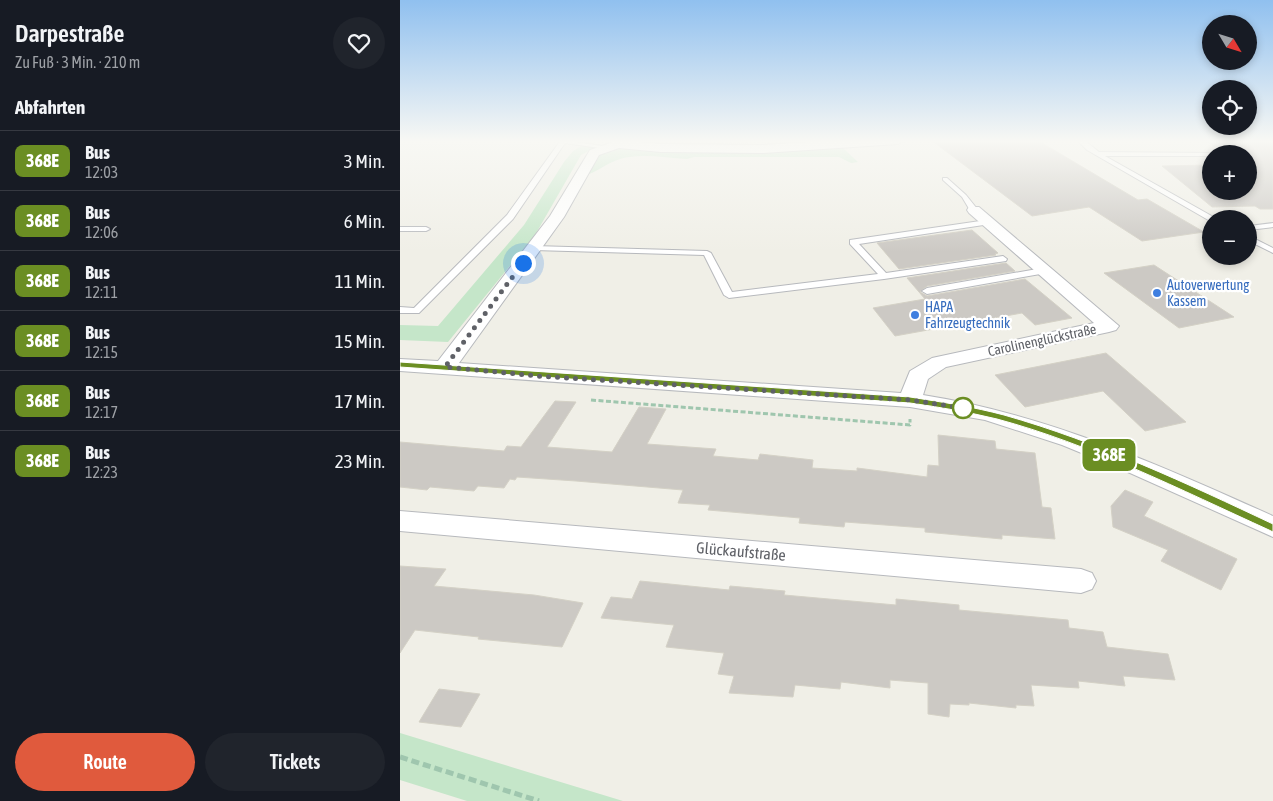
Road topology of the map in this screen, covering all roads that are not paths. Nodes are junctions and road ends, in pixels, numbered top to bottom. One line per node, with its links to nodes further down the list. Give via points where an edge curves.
1 (538, 177): 18 (lane, via 510,217 416,311)
2 (580, 177): 12 (street, via 558,217)
3 (1138, 177): 5 (lane)
4 (944, 179): 6 (lane)
5 (1202, 213)
6 (980, 216): 15 (street, Carolinenglückstraße); 16 (lane, via 853,242)
7 (1273, 225): 8 (lane)
8 (1257, 227)
9 (400, 229): 10 (lane)
10 (426, 229)
11 (1257, 242): 13 (lane)
12 (534, 248): 16 (lane, via 707,253 729,294); 20 (street)
13 (1273, 251)
14 (1003, 259): 16 (lane)
15 (1043, 271): 17 (lane); 21 (street, Carolinenglückstraße, via 1109,326 938,362 918,376)
16 (884, 276)
17 (927, 291)
18 (400, 310)
19 (400, 365): 20 (street)
20 (445, 367): 21 (street)
21 (910, 400): 23 (street, via 978,411 1071,440)
22 (400, 522): 24 (street, Glückaufstraße)
23 (1273, 527)
24 (1081, 581)

